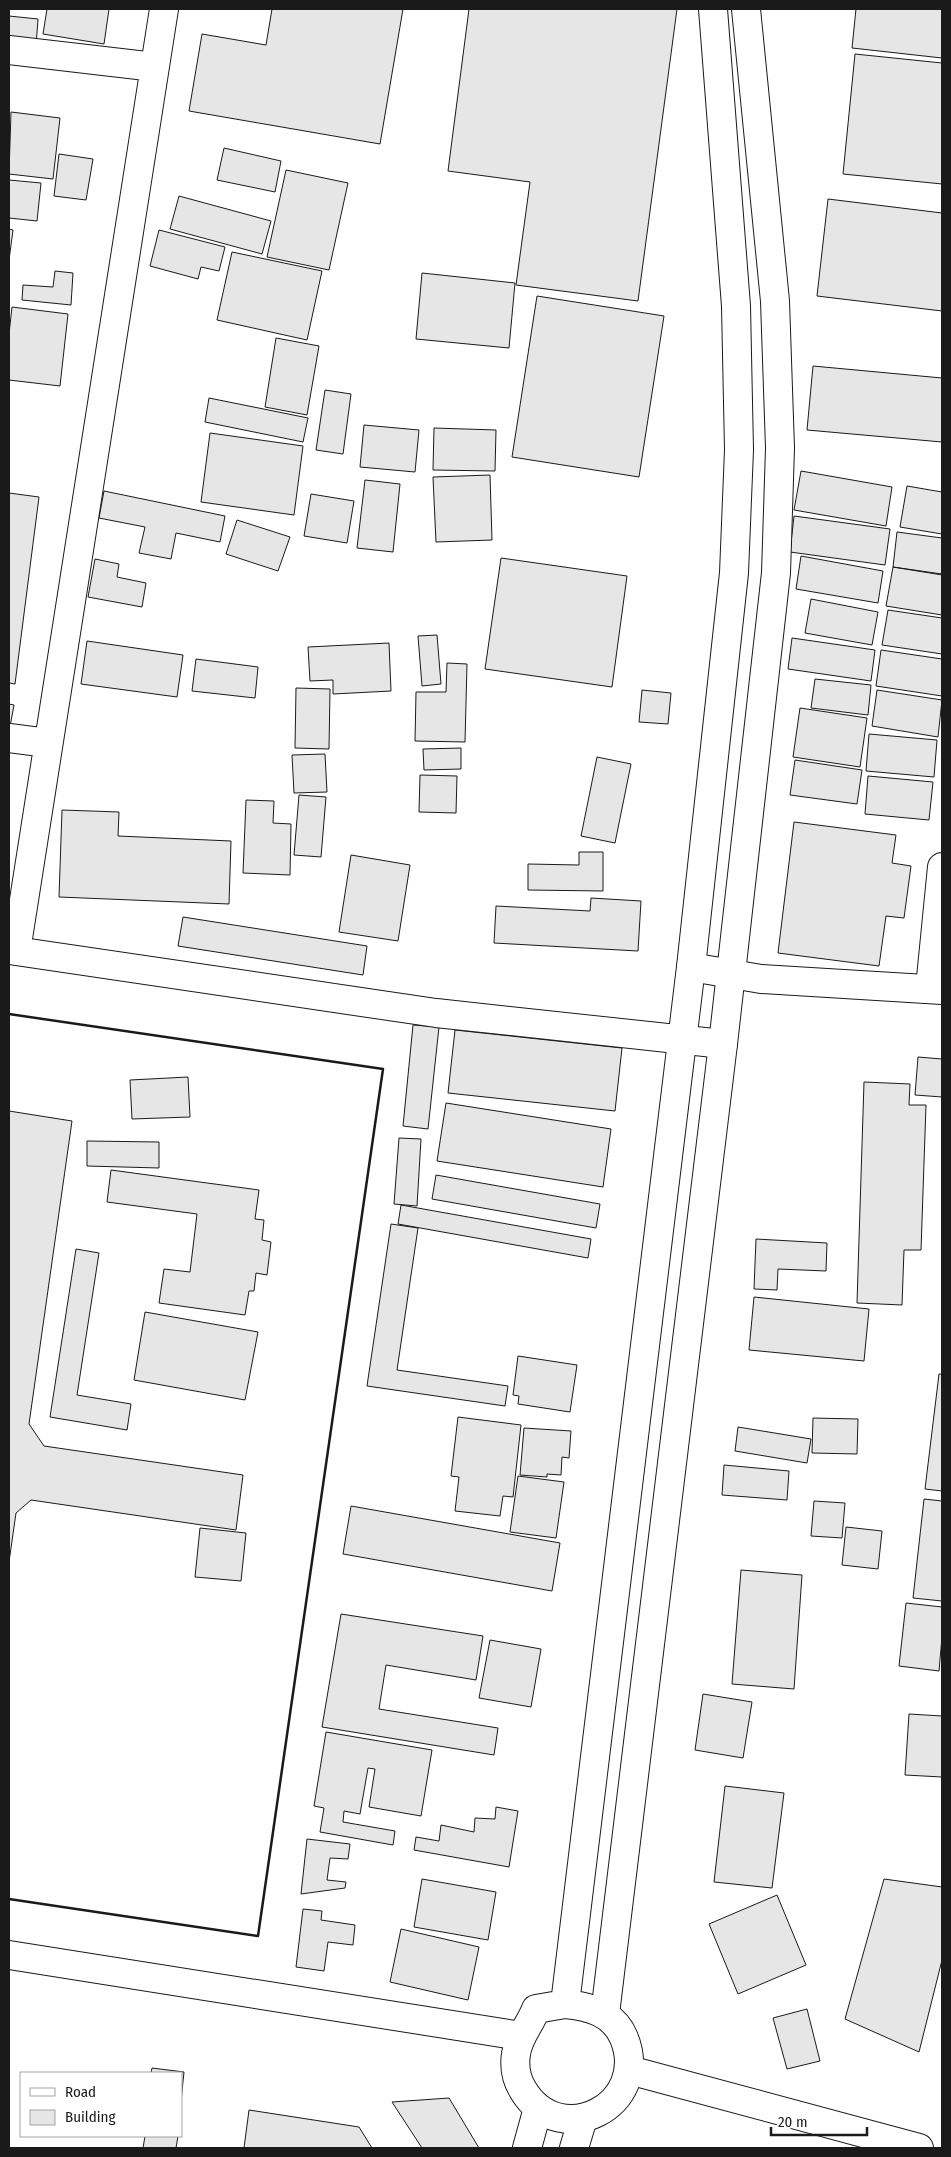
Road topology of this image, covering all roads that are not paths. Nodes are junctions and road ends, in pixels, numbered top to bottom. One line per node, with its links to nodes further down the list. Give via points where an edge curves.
1 (164, 9): 5 (main road)
2 (713, 9): 10 (main road, via 736,306 739,450 734,574)
3 (746, 9): 11 (main road, via 775,302 780,448 776,573)
4 (9, 50): 5 (main road)
5 (155, 67): 7 (main road)
6 (9, 738): 7 (main road)
7 (48, 744): 9 (main road)
8 (942, 867): 12 (main road)
9 (12, 950): 13 (main road, via 427,1012)
10 (690, 967): 11 (main road); 13 (main road)
11 (731, 973): 12 (main road, via 761,979); 14 (main road)
12 (936, 989)
13 (682, 1040): 14 (main road); 16 (main road)
14 (723, 1044): 17 (main road)
15 (9, 1956): 18 (main road)
16 (565, 2004): 17 (main road, via 586,2006); 18 (main road, via 536,2009)
17 (605, 2014): 19 (main road, via 621,2031 628,2050)
18 (521, 2036): 20 (main road, via 515,2068 519,2084)
19 (629, 2070): 21 (main road, via 624,2087 614,2102); 24 (main road)
20 (538, 2108): 21 (main road, via 552,2116); 22 (main road)
21 (583, 2118): 23 (main road)
22 (527, 2148)
23 (574, 2148)
24 (919, 2148)

